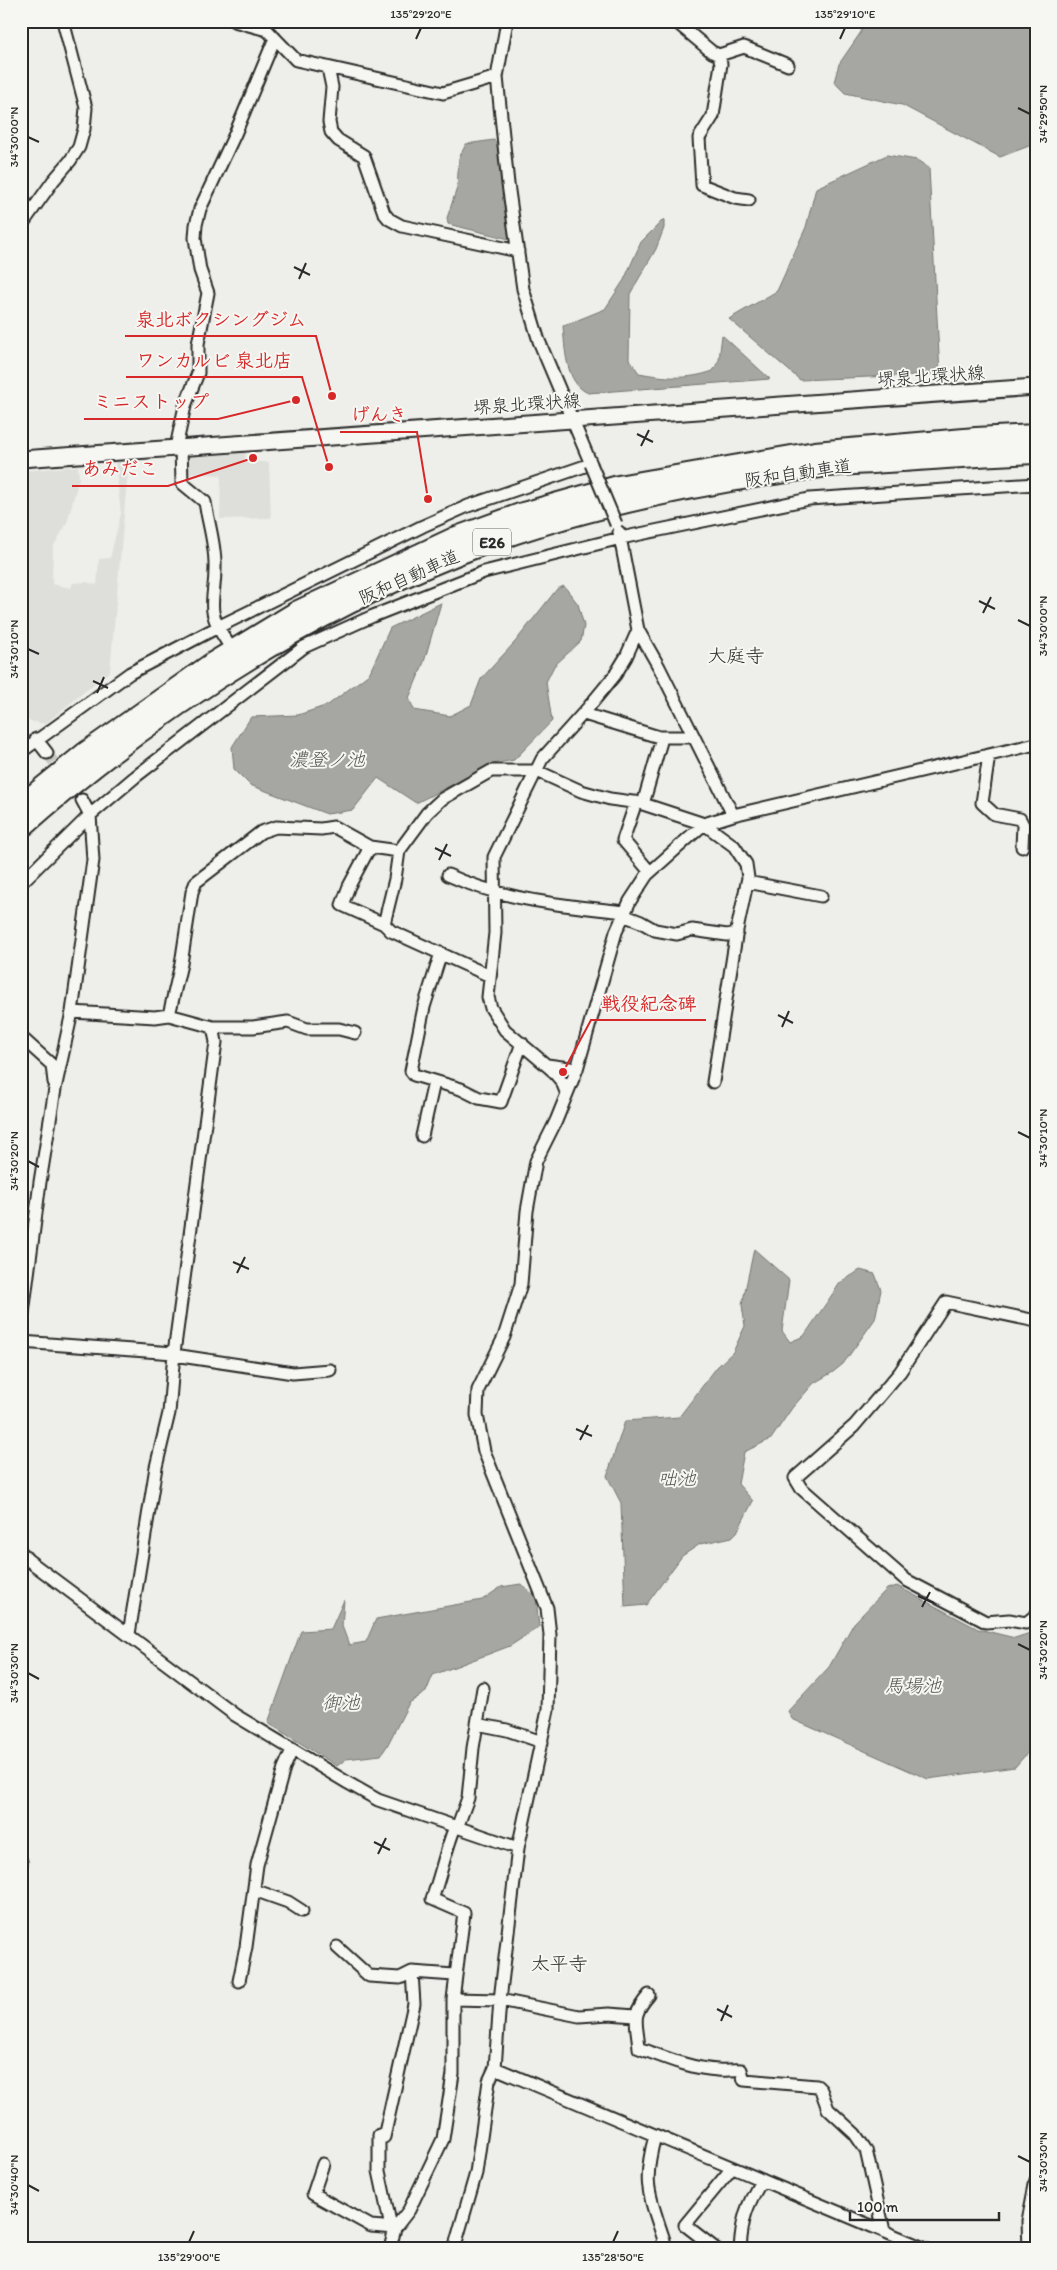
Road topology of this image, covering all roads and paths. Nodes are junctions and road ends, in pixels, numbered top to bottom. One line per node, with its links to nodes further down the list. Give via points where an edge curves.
1 (63, 21): 11 (street, via 86,108 84,129 79,147 70,161)
2 (234, 21): 5 (street)
3 (507, 21): 9 (street)
4 (675, 21): 6 (street)
5 (270, 30): 8 (street, via 296,60); 16 (street, via 235,134 200,209 196,225 200,270 208,293 198,344 198,373 185,406)
6 (719, 55): 7 (street, via 744,47); 10 (street, via 721,64 713,116 699,138 702,185)
7 (788, 65)
8 (328, 68): 9 (street, via 443,93); 12 (street, via 332,88 331,132 364,156 389,219 402,226)
9 (497, 77): 12 (street)
10 (749, 200)
11 (21, 226)
12 (518, 251): 14 (street, via 523,289 539,341)
13 (1036, 387): 14 (main road, 堺泉北環状線)
14 (573, 420): 16 (main road, 堺泉北環状線); 19 (street)
15 (1036, 435): 38 (highway, 阪和自動車道 / E26, via 815,452 618,486 523,512 430,549 298,611 214,662 85,754)
16 (178, 447): 18 (main road, 堺泉北環状線); 22 (street, via 182,483 205,502 215,562 211,609)
17 (1036, 453): 42 (highway, 阪和自動車道 / E26, via 806,469 618,505 529,529 458,554 304,627 222,676 95,766)
18 (21, 459)
19 (590, 464): 21 (street, bridge); 22 (street, via 468,506)
20 (1036, 484): 21 (street, via 809,499)
21 (621, 538): 23 (street); 26 (street, via 484,572 373,616 304,647)
22 (218, 628): 24 (street); 30 (street, via 130,673)
23 (638, 630): 27 (street, via 626,657); 28 (street)
24 (227, 642)
25 (246, 673): 26 (street)
26 (254, 686): 39 (street, via 134,777)
27 (584, 714): 29 (street); 35 (street, via 542,759)
28 (694, 737): 29 (street); 40 (street)
29 (662, 738): 37 (street)
30 (36, 740): 32 (street); 33 (street)
31 (1036, 744): 34 (street)
32 (21, 752)
33 (47, 753)
34 (989, 755): 40 (street); 44 (street, via 982,803 994,814 1020,819 1023,825)
35 (537, 771): 37 (street, via 581,791); 45 (street, via 491,772 442,799); 50 (street, via 494,858)
36 (82, 800): 39 (street)
37 (639, 803): 41 (street); 46 (street, via 623,840)
38 (21, 805)
39 (90, 815): 49 (street); 57 (street, via 93,860)
40 (733, 815): 41 (street)
41 (704, 824): 46 (street); 48 (street, via 734,846 746,864)
42 (21, 828)
43 (370, 847): 45 (street); 53 (street, via 342,905); 58 (street, via 334,827 276,827 261,832 196,882)
44 (1022, 847)
45 (399, 851): 53 (street)
46 (650, 872): 52 (street)
47 (448, 875): 50 (street)
48 (747, 882): 51 (street); 54 (street)
49 (21, 883)
50 (494, 891): 52 (street, via 566,906); 56 (street, via 495,932)
51 (821, 896)
52 (624, 913): 54 (street, via 655,930 676,934 692,930 727,935); 64 (street)
53 (384, 924): 55 (street)
54 (737, 933): 66 (street)
55 (441, 953): 56 (street); 65 (street, via 424,1007 411,1071)
56 (490, 976): 62 (street, via 488,997 491,1008 505,1030)
57 (72, 1012): 58 (street); 67 (street)
58 (169, 1016): 59 (street)
59 (213, 1027): 60 (street, via 288,1022 307,1029 339,1028); 73 (street, via 216,1042)
60 (355, 1033)
61 (21, 1037): 67 (street, via 52,1066)
62 (522, 1043): 63 (street); 65 (street, via 501,1102)
63 (547, 1065): 64 (street); 68 (street)
64 (577, 1069): 68 (street)
65 (434, 1082): 69 (street)
66 (713, 1082)
67 (55, 1090): 71 (street)
68 (566, 1092): 80 (street, via 536,1161 527,1212 521,1284 504,1337 478,1390 477,1416 484,1451 547,1608 550,1635 548,1710)
69 (422, 1136)
70 (1036, 1321): 76 (street, via 946,1302 900,1372 854,1426 795,1478 800,1488 906,1580 986,1622 1008,1620 1026,1623)
71 (21, 1328)
72 (21, 1342): 73 (street)
73 (174, 1354): 74 (street, via 292,1373); 77 (street, via 169,1413 156,1467)
74 (330, 1370)
75 (21, 1552): 77 (street)
76 (1036, 1615)
77 (129, 1634): 81 (street, via 235,1715)
78 (484, 1688): 79 (street)
79 (477, 1724): 80 (street); 82 (street, via 468,1798)
80 (542, 1742): 83 (street)
81 (292, 1750): 82 (street, via 378,1800); 84 (street, via 259,1856)
82 (456, 1828): 83 (street); 88 (street, via 432,1899 464,1914)
83 (518, 1848): 92 (street)
84 (254, 1890): 85 (street, via 288,1902); 89 (street)
85 (302, 1911)
86 (337, 1947): 87 (street, via 368,1976 400,1978)
87 (412, 1972): 88 (street); 100 (street, via 414,2004 382,2136 379,2171)
88 (454, 1975): 91 (street)
89 (239, 1981)
90 (649, 1995): 93 (street)
91 (453, 1999): 92 (street); 100 (street, via 454,2074 443,2139 408,2210)
92 (500, 2000): 93 (street, via 579,2016); 94 (street)
93 (635, 2016): 101 (street, via 639,2048 696,2066 741,2070 744,2080 817,2086 828,2110 855,2134 866,2150)
94 (495, 2068): 95 (street); 103 (street, via 490,2081 476,2173)
95 (655, 2136): 97 (street); 104 (street, via 647,2181 664,2240)
96 (323, 2164): 100 (street, via 313,2194 371,2226)
97 (732, 2168): 98 (street); 105 (street, via 685,2225)
98 (762, 2180): 101 (street); 106 (street, via 748,2204)
99 (1036, 2180): 108 (street, via 1028,2221)
100 (393, 2228): 102 (street)
101 (884, 2231): 107 (street)
102 (390, 2249)
103 (454, 2249)
104 (660, 2249)
105 (716, 2249)
106 (740, 2249)
107 (926, 2249)
108 (1030, 2249)

